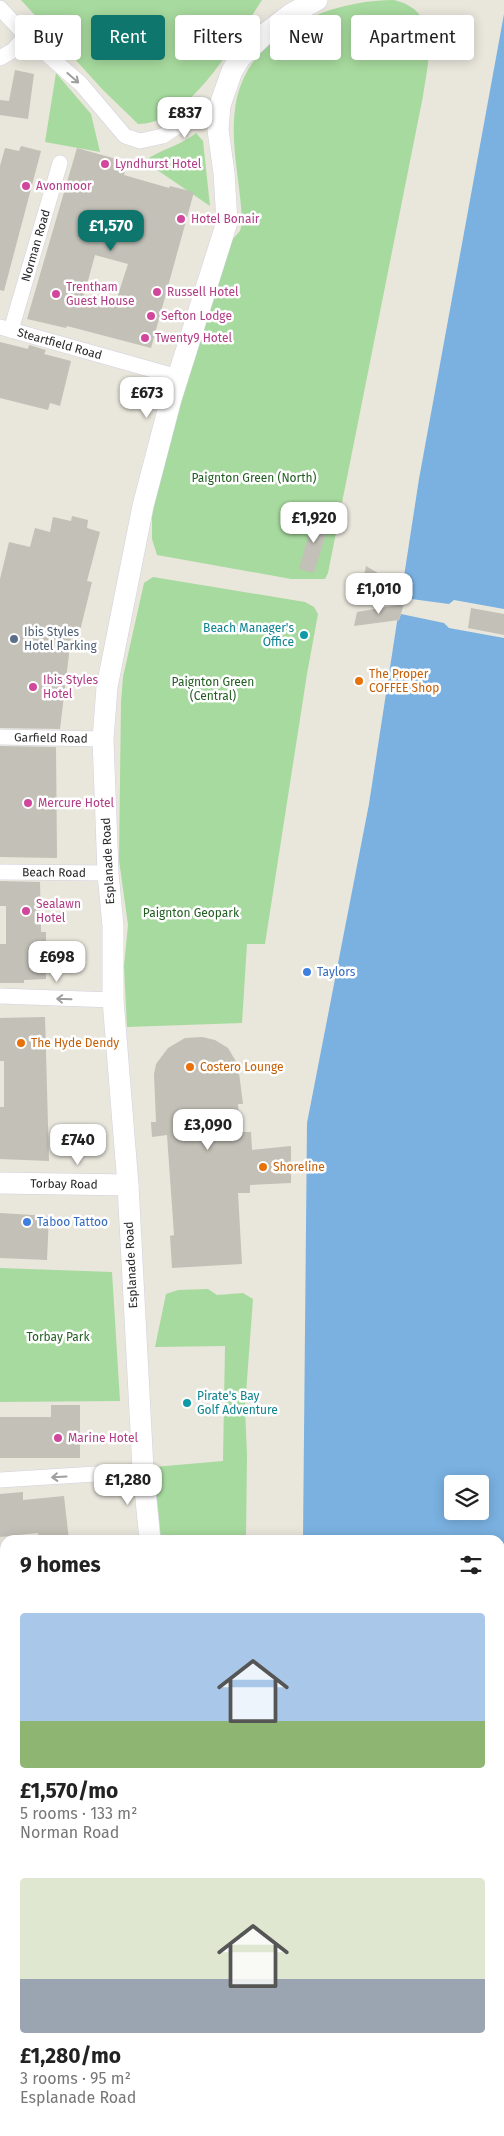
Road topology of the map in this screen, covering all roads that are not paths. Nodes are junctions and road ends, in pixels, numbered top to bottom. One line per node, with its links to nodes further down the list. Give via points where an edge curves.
1 (317, 0): 7 (main road, Esplanade Road, via 291,14 240,58 232,70)
2 (0, 8): 3 (street)
3 (15, 24)
4 (15, 48): 5 (street)
5 (0, 58)
6 (54, 60): 7 (street, one-way to 7, via 81,84 125,136 140,141 163,136 188,119)
7 (220, 105): 10 (main road, Esplanade Road, via 218,130 227,222)
8 (60, 162): 9 (street, Norman Road)
9 (6, 328): 10 (street, Steartfield Road)
10 (178, 377): 12 (main road, Esplanade Road, via 130,562 106,687)
11 (0, 737): 12 (street, Garfield Road)
12 (103, 739): 14 (main road, Esplanade Road)
13 (0, 872): 14 (street, Beach Road)
14 (108, 873): 16 (main road, Esplanade Road, via 113,926)
15 (0, 996): 16 (street, one-way to 15)
16 (113, 1000): 18 (main road, Esplanade Road)
17 (0, 1183): 18 (main road, Torbay Road)
18 (128, 1185): 19 (main road, Esplanade Road)
19 (143, 1471): 20 (street, one-way to 20); 21 (main road, Esplanade Road)
20 (0, 1480)
21 (149, 1535)

